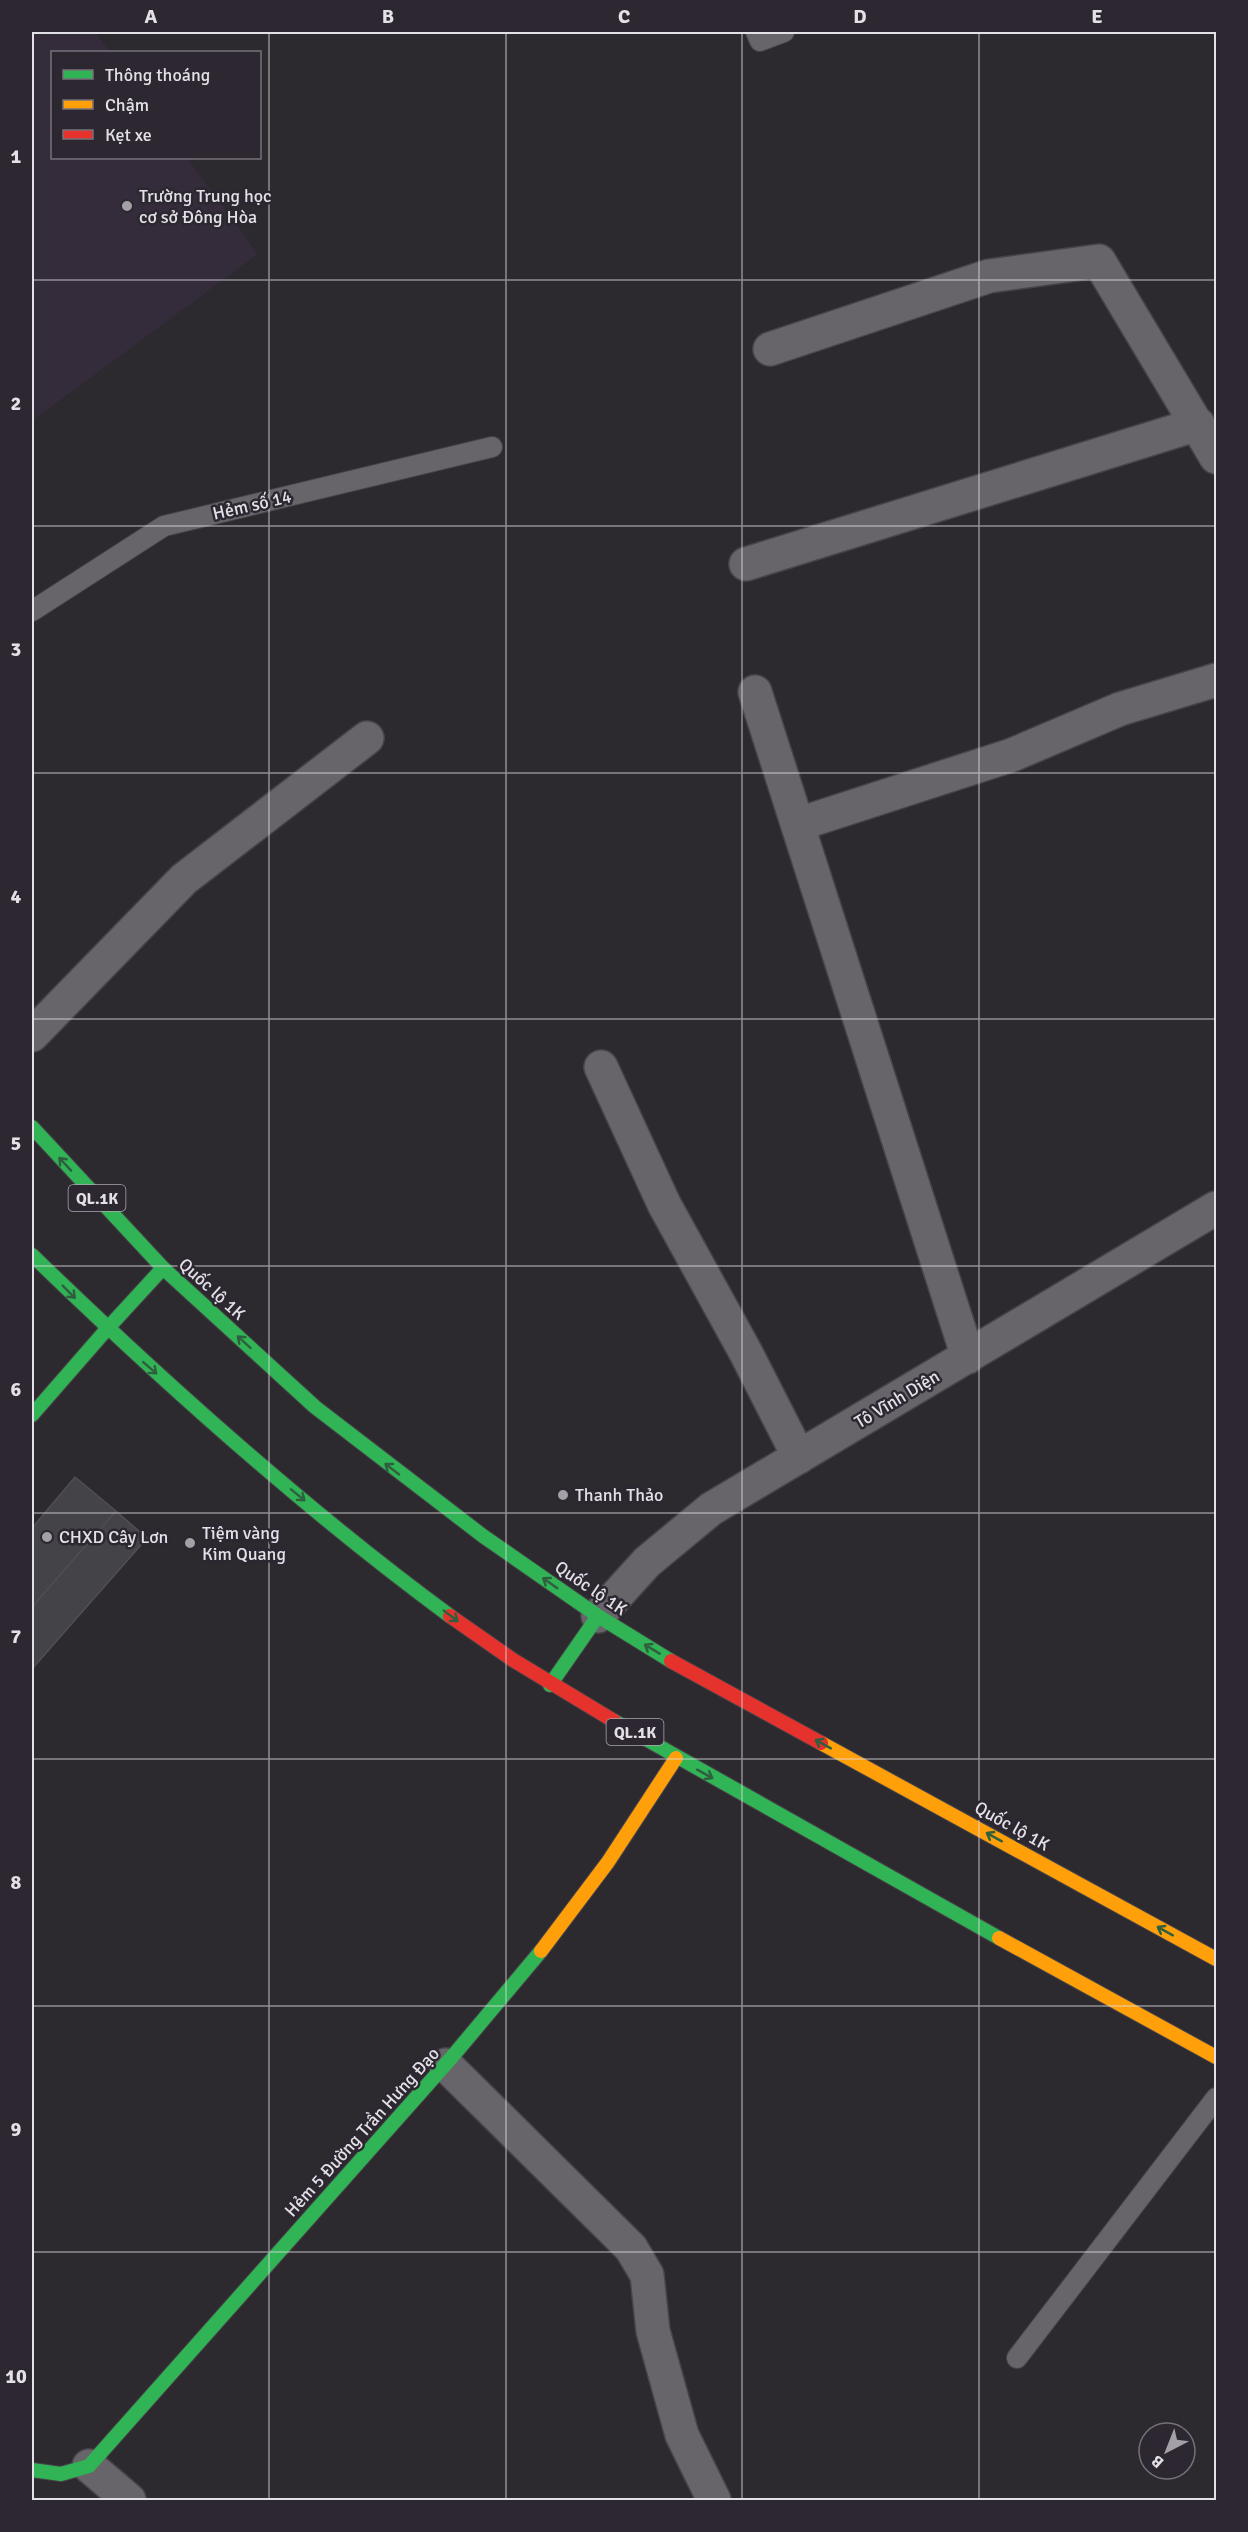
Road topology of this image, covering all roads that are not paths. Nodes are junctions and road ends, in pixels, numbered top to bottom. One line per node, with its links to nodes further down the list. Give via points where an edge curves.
1 (756, 32): 2 (lane, via 760,41)
2 (784, 32)
3 (770, 349): 4 (street, via 989,276 1099,261)
4 (1198, 424): 6 (street); 7 (street)
5 (492, 447): 8 (lane, Hẻm số 14, via 164,526)
6 (1216, 457)
7 (746, 564)
8 (32, 611)
9 (1216, 680): 12 (street, via 1120,709 1012,755)
10 (755, 692): 12 (street)
11 (368, 738): 13 (street, via 184,879)
12 (799, 824): 20 (street)
13 (32, 1035)
14 (601, 1067): 22 (street, via 664,1204)
15 (32, 1127): 18 (main road, Quốc lộ 1K / QL.1K, one-way to 15)
16 (1216, 1208): 20 (street, Tô Vĩnh Diện)
17 (32, 1255): 19 (main road, QL.1K, one-way to 19)
18 (163, 1268): 19 (main road); 23 (main road, Quốc lộ 1K / QL.1K, one-way to 18, via 427,1495 315,1407)
19 (106, 1329): 21 (main road); 24 (main road, QL.1K, one-way to 24, via 361,1547)
20 (968, 1357): 22 (street, Tô Vĩnh Diện)
21 (32, 1415)
22 (799, 1457): 23 (street, Tô Vĩnh Diện, via 711,1509 648,1562)
23 (598, 1616): 24 (main road); 26 (main road, Quốc lộ 1K / QL.1K, one-way to 23, via 671,1661)
24 (550, 1685): 25 (main road, QL.1K)
25 (676, 1758): 27 (main road, QL.1K, one-way to 27); 28 (main road, Hẻm 5 Đường Trần Hưng Đạo, via 594,1885)
26 (1216, 1959)
27 (1216, 2057)
28 (446, 2065): 31 (main road, Hẻm 5 Đường Trần Hưng Đạo); 34 (street, via 631,2248 647,2276 653,2331 682,2435)
29 (1216, 2098): 30 (lane)
30 (1017, 2358)
31 (89, 2466): 32 (main road, via 61,2474); 33 (street)
32 (32, 2470)
33 (129, 2500)
34 (714, 2500)

